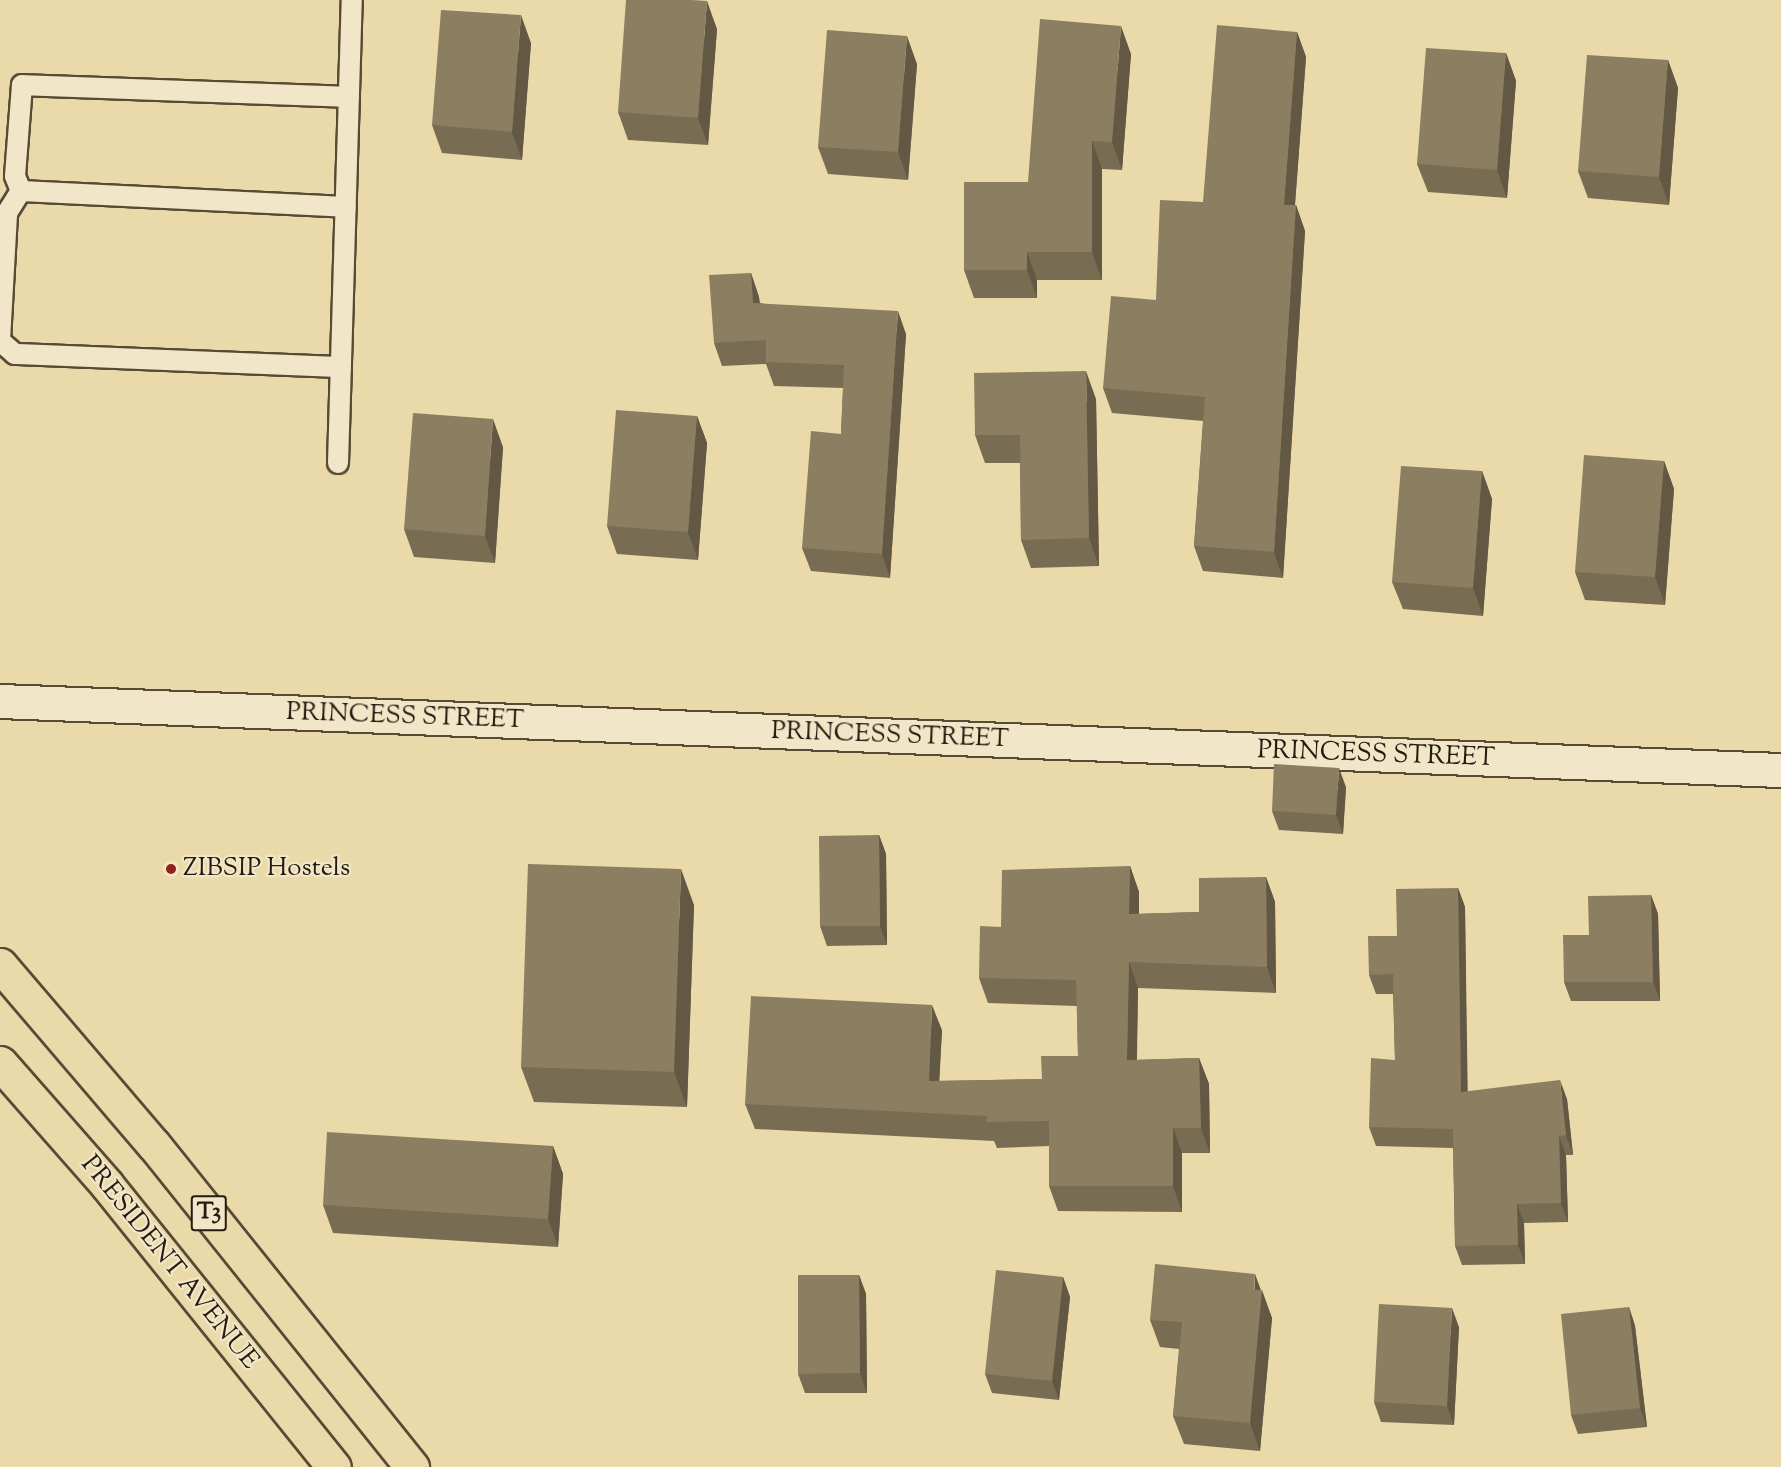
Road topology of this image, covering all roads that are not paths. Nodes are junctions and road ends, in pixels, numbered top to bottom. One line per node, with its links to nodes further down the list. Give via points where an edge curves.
1 (352, 0): 2 (lane)
2 (349, 97): 3 (lane, via 28,83 19,92 15,176); 4 (lane)
3 (21, 191): 4 (lane); 5 (lane, via 7,213)
4 (346, 207): 6 (lane)
5 (0, 341): 6 (lane, via 15,354)
6 (341, 367): 7 (lane)
7 (338, 463)
8 (0, 701): 9 (street, PRINCESS STREET)
9 (1781, 770)
10 (0, 965): 13 (highway, T3, via 154,1145)
11 (5, 1077): 12 (highway, PRESIDENT AVENUE / T3, via 107,1185)
12 (334, 1467)
13 (412, 1467)

